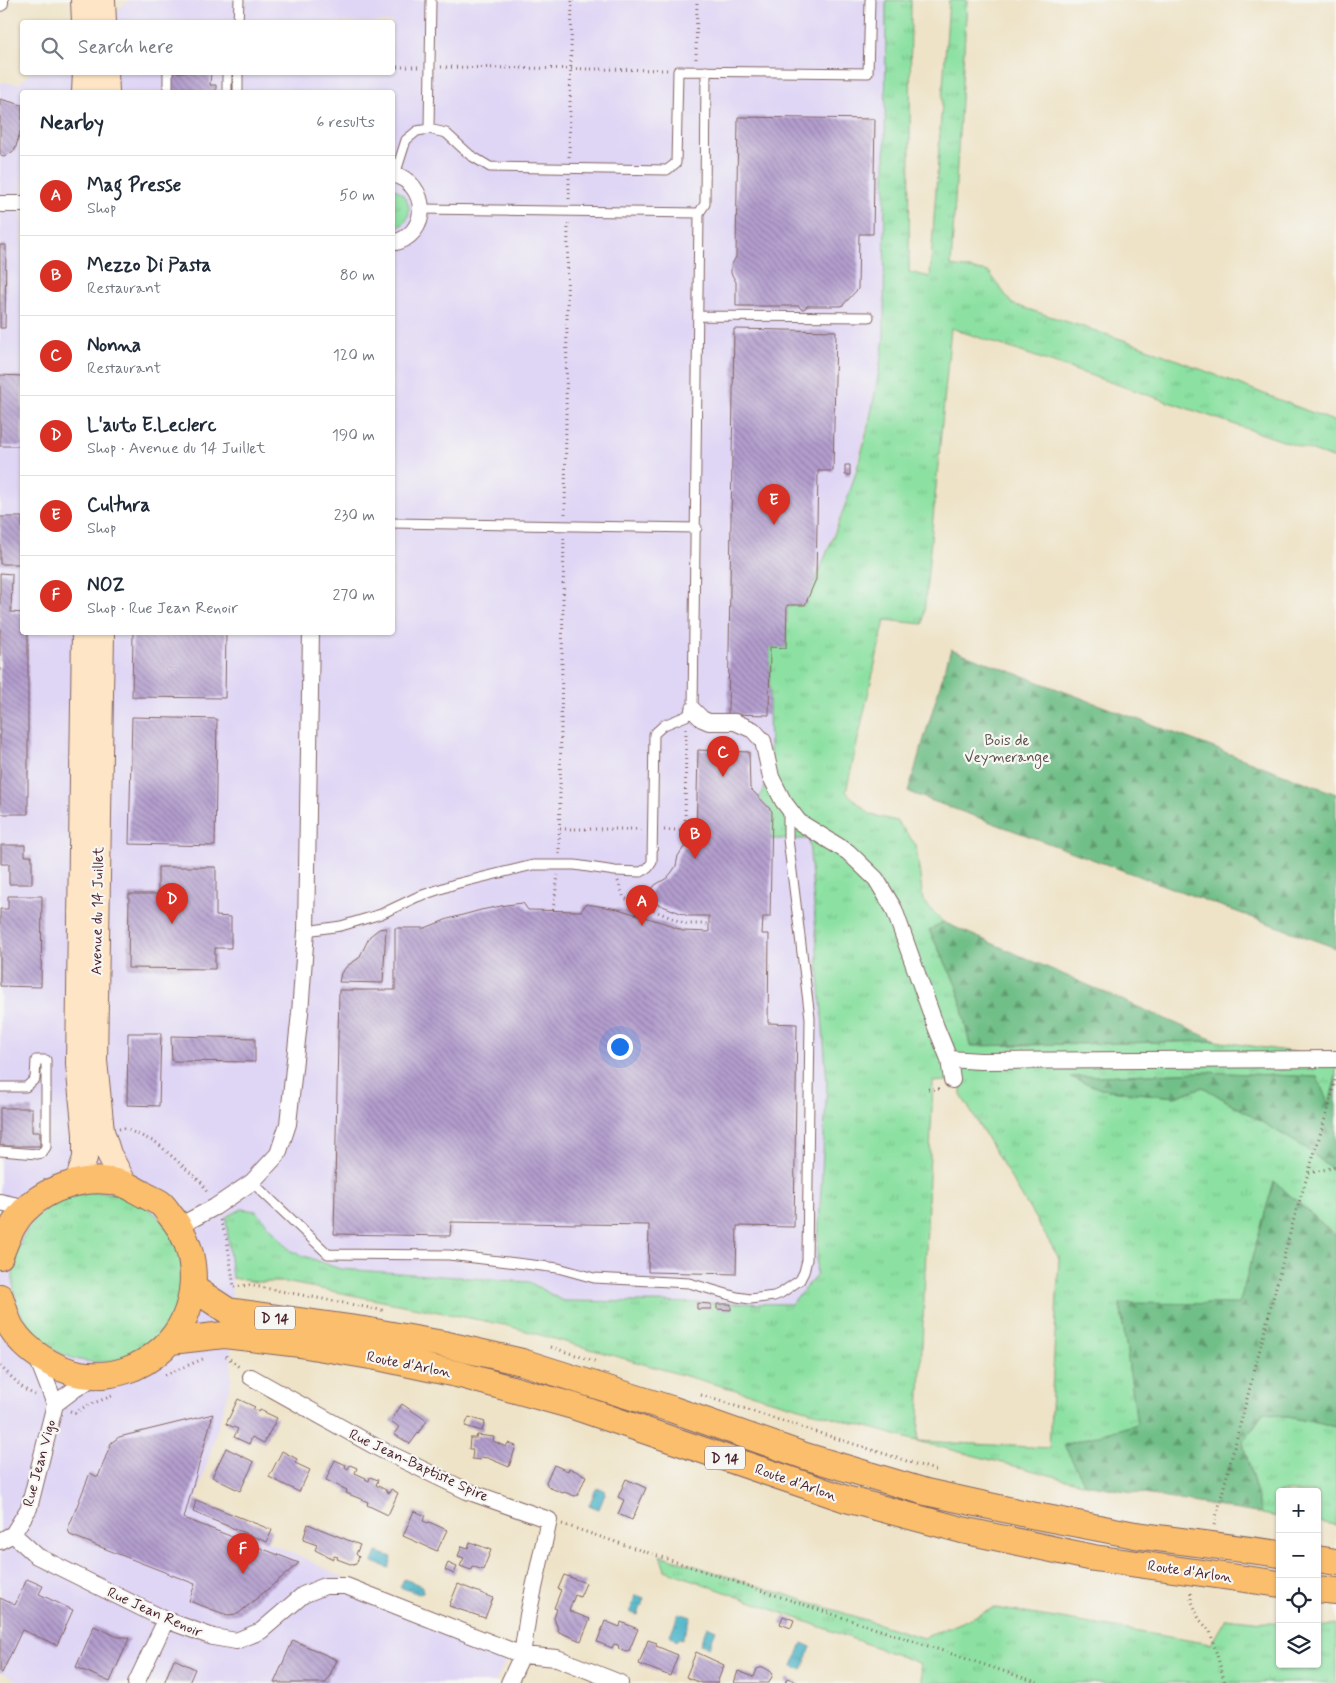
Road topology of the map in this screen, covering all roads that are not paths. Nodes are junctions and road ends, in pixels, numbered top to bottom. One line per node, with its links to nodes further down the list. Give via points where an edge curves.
1 (83, 0): 6 (main road)
2 (103, 0): 7 (main road)
3 (239, 0): 8 (lane)
4 (431, 0): 20 (lane)
5 (870, 0): 9 (lane, via 868,73)
6 (84, 20)
7 (104, 20)
8 (238, 20)
9 (706, 71): 20 (lane, via 678,70 676,163 667,170 490,167 470,155 446,133); 26 (lane, via 705,204)
10 (84, 75): 15 (main road)
11 (106, 75): 16 (main road)
12 (168, 75): 17 (lane)
13 (227, 75): 18 (lane)
14 (238, 75): 19 (lane)
15 (84, 90)
16 (107, 90)
17 (168, 90)
18 (227, 90)
19 (238, 90)
20 (429, 129): 21 (lane, via 417,131 406,140)
21 (395, 171)
22 (395, 174): 25 (street, via 414,187 420,197)
23 (0, 204): 24 (street)
24 (20, 204)
25 (421, 208): 26 (lane); 27 (street, via 420,220 414,230)
26 (700, 213): 28 (lane)
27 (395, 242)
28 (699, 316): 29 (lane); 31 (lane)
29 (869, 317)
30 (395, 523): 31 (lane)
31 (697, 528): 35 (lane)
32 (84, 635): 43 (main road, Avenue du 14 Juillet, via 78,1064 85,1158)
33 (102, 635): 45 (main road, Avenue du 14 Juillet, via 95,1061 102,1131 109,1154)
34 (312, 635): 37 (street)
35 (689, 713): 36 (street, via 709,722 735,722 753,730 762,741 771,777); 37 (lane, via 664,725 654,734 652,862 648,868 640,872 615,872 575,865 532,865 455,884 381,914 341,926)
36 (788, 808): 38 (street, via 799,822 848,852 876,879 894,909); 44 (lane, via 788,839 810,1018 807,1260 800,1280 781,1294 750,1299 689,1283 594,1278 558,1268 449,1255 328,1254)
37 (306, 930): 44 (street, via 288,1124 278,1154)
38 (949, 1059): 39 (street); 40 (street)
39 (1336, 1059)
40 (952, 1080)
41 (0, 1087): 42 (lane, via 26,1087 35,1079 36,1060 46,1060 46,1146 42,1153 37,1154)
42 (0, 1151)
43 (77, 1182): 45 (main road, via 102,1180); 47 (main road, via 44,1194)
44 (252, 1182): 48 (street)
45 (125, 1184): 48 (main road, via 160,1203)
46 (0, 1202): 47 (street)
47 (13, 1215): 49 (main road)
48 (180, 1226): 50 (main road, via 192,1256)
49 (0, 1256)
50 (194, 1288): 53 (main road, via 186,1316); 59 (main road, Route d'Arlon / D 14, via 228,1311 364,1330 522,1362 672,1409 805,1456 926,1492 1135,1535)
51 (0, 1297): 52 (main road)
52 (6, 1326): 54 (main road)
53 (171, 1341): 55 (main road, via 135,1368); 62 (main road, Route d'Arlon / D 14, via 233,1336 382,1358 460,1375 573,1406 846,1498 962,1530 1094,1558)
54 (36, 1355): 55 (main road, via 68,1372); 57 (street, Rue Jean Vigo)
55 (97, 1375): 57 (street, Rue Jean Vigo)
56 (251, 1377): 66 (street, Rue Jean-Baptiste Spire, via 431,1474 467,1491 550,1520)
57 (55, 1404): 58 (street, Rue Jean Vigo, via 29,1508)
58 (6, 1537): 65 (street, Rue Jean Renoir, via 37,1556)
59 (1276, 1553)
60 (1321, 1560): 61 (main road)
61 (1336, 1562)
62 (1276, 1583)
63 (1321, 1589): 64 (main road)
64 (1336, 1591)
65 (166, 1620): 66 (street, Rue Jean Renoir, via 213,1637 236,1641 261,1631 303,1595 325,1586 346,1586); 67 (street)
66 (522, 1655): 68 (street); 69 (street, Rue Jean Renoir, via 557,1658)
67 (136, 1683)
68 (509, 1683)
69 (620, 1683)

